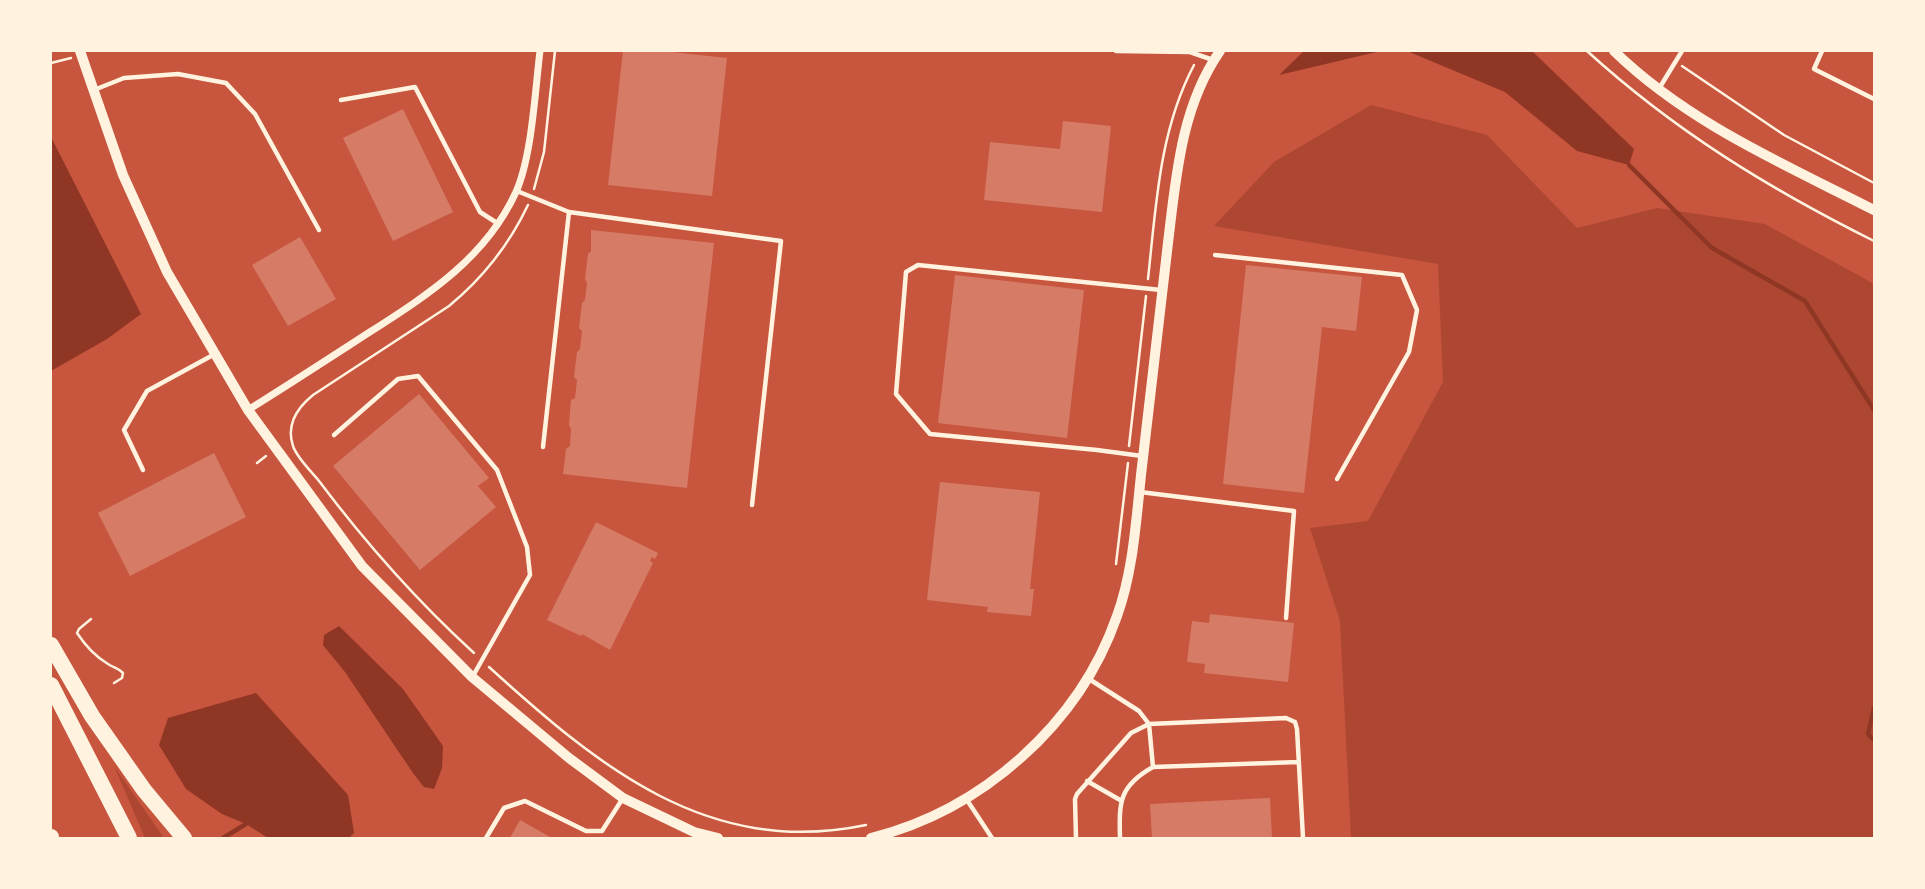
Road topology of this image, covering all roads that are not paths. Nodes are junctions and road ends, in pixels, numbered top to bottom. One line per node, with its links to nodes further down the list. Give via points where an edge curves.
1 (540, 51): 12 (street)
2 (1115, 51): 7 (lane)
3 (1614, 51): 8 (street)
4 (1682, 51): 8 (lane)
5 (1822, 51): 10 (lane, via 1814,69)
6 (80, 53): 9 (street)
7 (1217, 55): 18 (street, via 1185,128)
8 (1660, 88): 13 (street, via 1733,139)
9 (93, 91): 16 (lane, via 124,78 178,74 226,83 256,114); 19 (street, via 123,175 167,272)
10 (1874, 99)
11 (341, 100): 15 (lane, via 415,88 480,212)
12 (516, 191): 14 (lane); 15 (street)
13 (1874, 210)
14 (569, 212): 22 (lane); 27 (lane, via 781,241)
15 (498, 223): 20 (street, via 462,267 433,291)
16 (319, 230)
17 (1215, 255): 25 (lane, via 1402,275 1417,310 1409,352)
18 (1161, 290): 23 (street); 23 (lane, via 918,265 906,272 896,394 930,434)
19 (213, 355): 20 (street); 24 (lane, via 148,391 124,430)
20 (248, 411): 30 (street, via 362,566)
21 (334, 435): 30 (lane, via 398,379 418,376 498,470 527,547 530,575)
22 (543, 447)
23 (1144, 457): 26 (street)
24 (143, 470)
25 (1336, 479)
26 (1139, 492): 28 (lane, via 1294,511); 31 (street, via 1118,615)
27 (752, 505)
28 (1286, 618)
29 (51, 645): 41 (highway, via 92,716)
30 (472, 677): 37 (street)
31 (1089, 679): 33 (lane, via 1139,710); 38 (street, via 1030,751)
32 (51, 685): 40 (highway)
33 (1149, 724): 34 (lane, via 1286,719 1295,722); 35 (lane); 36 (lane, via 1130,733)
34 (1299, 762): 35 (lane); 48 (lane)
35 (1153, 767): 39 (lane, via 1136,776)
36 (1087, 781): 39 (lane); 46 (lane, via 1075,799)
37 (623, 798): 42 (lane, via 602,831 586,831 524,801 504,808); 43 (street, via 694,832)
38 (967, 800): 44 (street, via 916,824); 45 (lane)
39 (1120, 800): 47 (lane)
40 (129, 838)
41 (184, 838)
42 (486, 838)
43 (718, 838)
44 (871, 838)
45 (992, 838)
46 (1076, 838)
47 (1120, 838)
48 (1303, 838)

